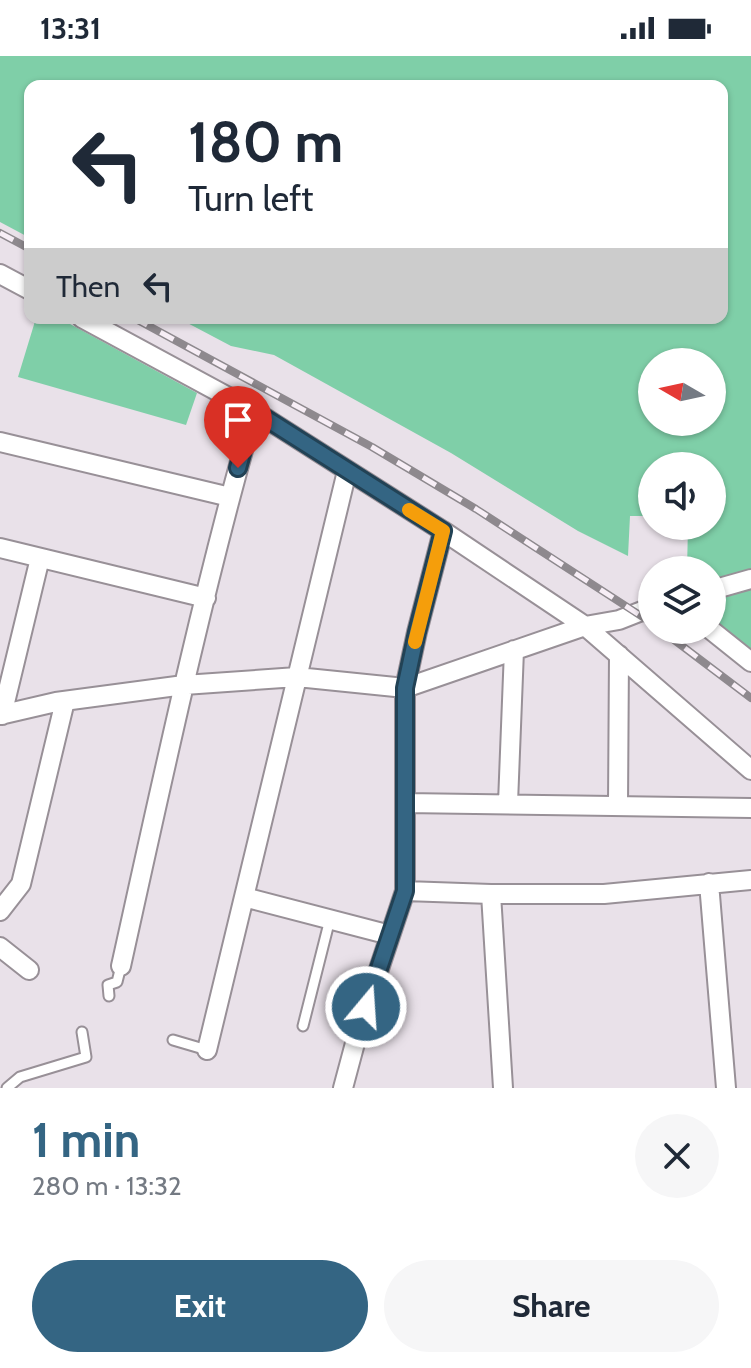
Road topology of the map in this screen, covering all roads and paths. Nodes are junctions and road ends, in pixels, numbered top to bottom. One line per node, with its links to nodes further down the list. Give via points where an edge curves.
1 (0, 274): 2 (street)
2 (24, 287)
3 (93, 324): 4 (street)
4 (254, 411): 6 (street); 7 (street)
5 (0, 442): 7 (street)
6 (347, 471): 8 (street); 20 (street)
7 (230, 497): 13 (street)
8 (443, 531): 15 (street); 22 (street)
9 (0, 548): 10 (street)
10 (40, 558): 13 (street); 24 (street)
11 (751, 579): 12 (street)
12 (726, 586)
13 (206, 598): 21 (street)
14 (638, 613): 15 (street)
15 (585, 626): 17 (street); 18 (street)
16 (726, 642): 19 (street)
17 (514, 650): 22 (street); 27 (street)
18 (619, 655): 25 (street); 28 (street)
19 (751, 662)
20 (297, 677): 21 (street); 22 (street); 34 (street)
21 (184, 685): 23 (street); 39 (street)
22 (405, 688): 26 (street)
23 (65, 701): 24 (street); 35 (street, via 21,884)
24 (1, 715)
25 (751, 770)
26 (405, 803): 27 (street); 32 (street)
27 (508, 803): 28 (street)
28 (618, 805): 29 (street)
29 (751, 808)
30 (751, 880): 31 (street)
31 (709, 883): 33 (street, via 604,894); 49 (street)
32 (405, 891): 33 (street); 37 (street)
33 (491, 894): 48 (street)
34 (244, 897): 36 (street); 45 (street)
35 (0, 911)
36 (330, 919): 37 (street); 42 (lane)
37 (390, 935): 47 (street)
38 (0, 947): 40 (street)
39 (121, 966): 41 (lane, via 117,982 108,985)
40 (29, 970)
41 (109, 996)
42 (303, 1026)
43 (82, 1032): 46 (lane, via 86,1057 20,1077)
44 (173, 1040): 45 (lane)
45 (207, 1050)
46 (7, 1088)
47 (343, 1088)
48 (503, 1088)
49 (726, 1088)

